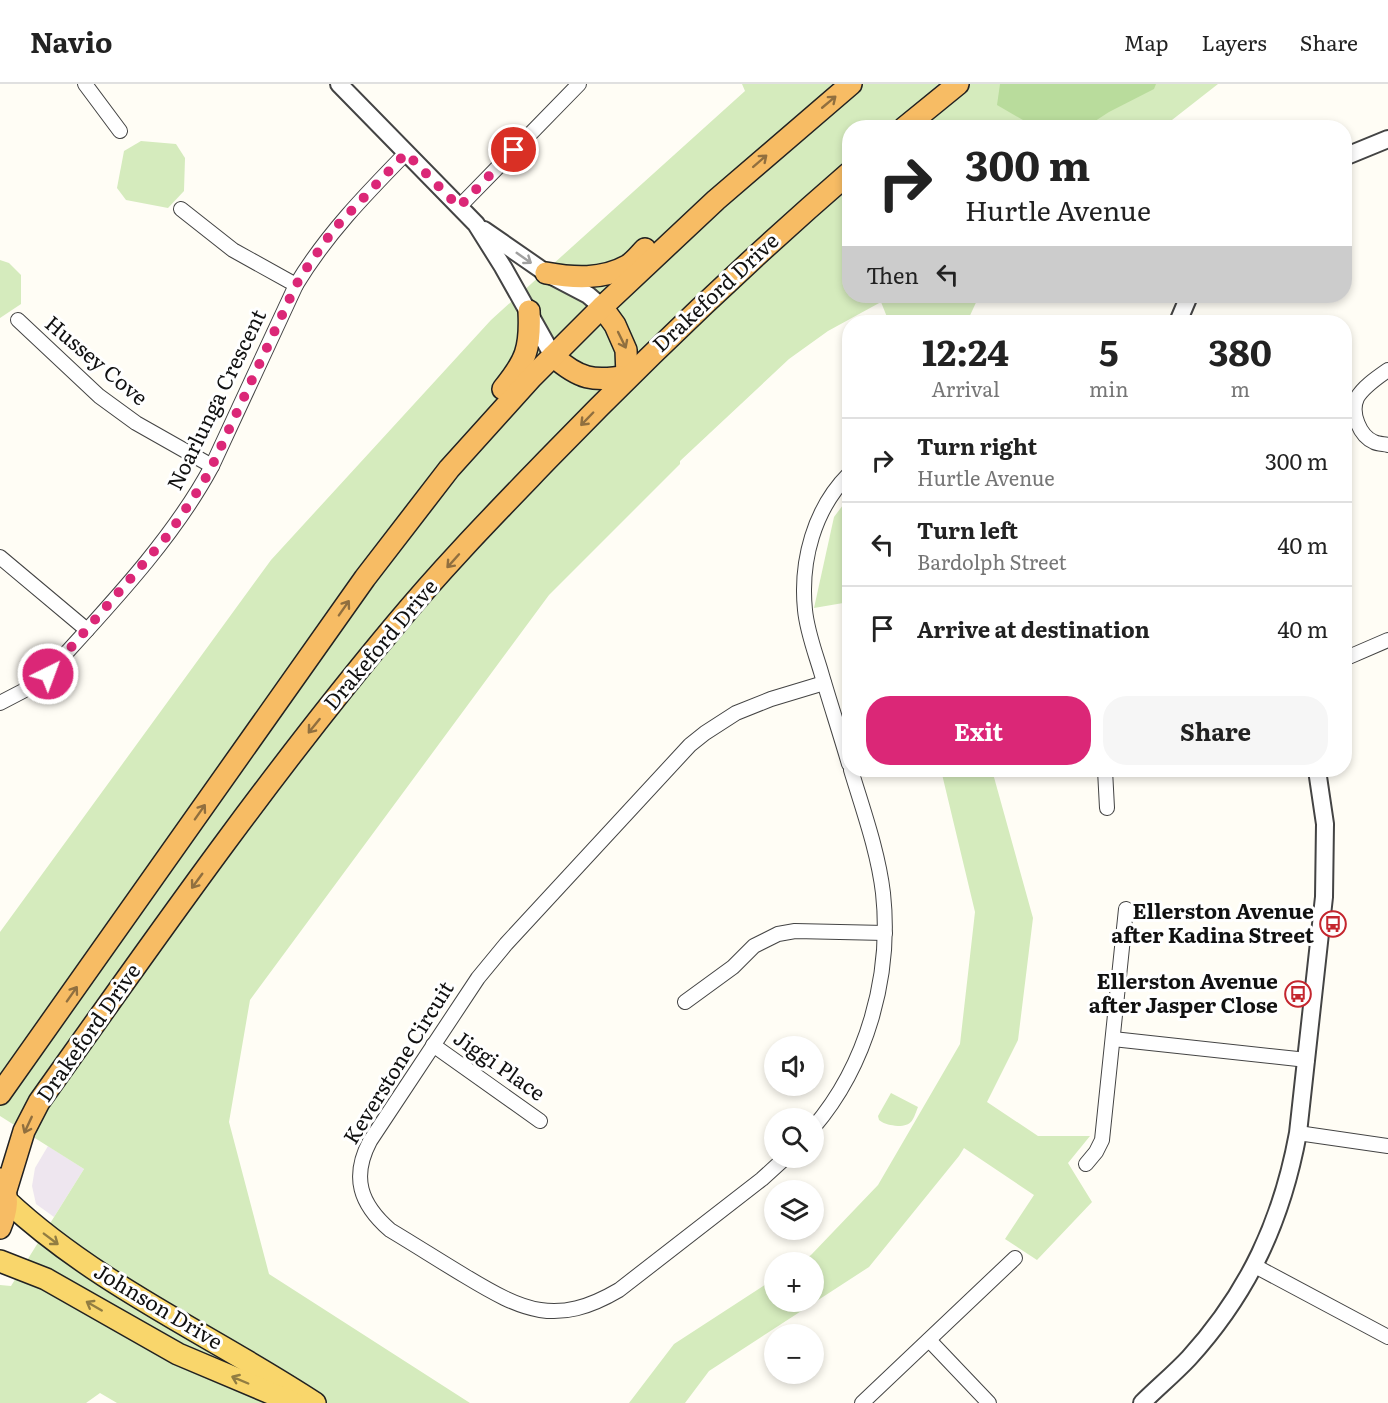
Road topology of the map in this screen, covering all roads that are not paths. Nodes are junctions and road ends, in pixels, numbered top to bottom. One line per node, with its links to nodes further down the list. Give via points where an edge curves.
1 (85, 84): 7 (street)
2 (339, 84): 9 (street)
3 (579, 84): 13 (street)
4 (850, 84): 12 (highway, Drakeford Drive, one-way to 4)
5 (952, 89): 6 (highway)
6 (914, 120)
7 (120, 130)
8 (1388, 139): 10 (street)
9 (406, 153): 13 (street); 17 (street, Noarlunga Crescent, via 334,229)
10 (1352, 154)
11 (842, 179): 23 (highway, Drakeford Drive)
12 (716, 200): 16 (highway, via 689,210 627,266 597,276 573,278); 18 (highway, Drakeford Drive)
13 (459, 207): 15 (street)
14 (181, 209): 17 (street, via 233,250)
15 (476, 224): 16 (street, one-way to 16); 19 (street)
16 (546, 273): 18 (street)
17 (296, 285): 25 (street, Noarlunga Crescent)
18 (602, 307): 21 (highway, Drakeford Drive); 23 (highway, one-way to 23, via 626,350)
19 (528, 311): 21 (street); 26 (highway, via 530,334 519,369 467,432)
20 (18, 320): 25 (street, Hussey Cove, via 99,396 136,423)
21 (553, 356): 23 (highway, via 585,377 601,380); 26 (highway, Drakeford Drive)
22 (1388, 370): 24 (street, via 1356,399 1355,412 1365,436)
23 (627, 376): 54 (highway, Drakeford Drive, one-way to 54, via 397,623 260,794 39,1102 24,1131)
24 (1388, 445)
25 (212, 466): 29 (street, Noarlunga Crescent, via 169,534)
26 (449, 469): 43 (highway, Drakeford Drive, one-way to 26, via 365,578)
27 (842, 482): 32 (street, via 817,523 805,569 805,611)
28 (0, 557): 29 (street)
29 (87, 630): 33 (street, Noarlunga Crescent, via 48,674)
30 (1388, 640): 31 (street)
31 (1352, 656)
32 (824, 683): 34 (street); 44 (street, Keverstone Circuit, via 736,713 690,745 506,944)
33 (0, 703)
34 (842, 741)
35 (853, 777): 40 (street, via 876,854)
36 (1105, 777): 38 (street)
37 (1318, 777): 45 (street, via 1326,848)
38 (1107, 808)
39 (1126, 909): 42 (street)
40 (885, 933): 41 (street, via 778,934 754,946); 48 (street, via 871,1019 856,1060)
41 (686, 1002)
42 (1113, 1040): 45 (street); 52 (street, via 1102,1140)
43 (38, 1042): 46 (highway, via 19,1049); 47 (highway, Drakeford Drive)
44 (433, 1045): 49 (street, Jiggi Place); 53 (street, Keverstone Circuit, via 364,1152 360,1171 364,1200 390,1230 522,1307 560,1312 597,1303)
45 (1307, 1060): 50 (street)
46 (0, 1072)
47 (0, 1094)
48 (824, 1114)
49 (540, 1121)
50 (1299, 1133): 51 (street); 58 (street, via 1282,1201)
51 (1388, 1146)
52 (1086, 1164)
53 (774, 1168)
54 (4, 1190): 55 (highway, Drakeford Drive); 62 (main road, Johnson Drive, one-way to 62, via 45,1235 88,1266)
55 (0, 1228)
56 (1015, 1258): 60 (street)
57 (0, 1261): 61 (main road, Johnson Drive, one-way to 57, via 178,1354 46,1279)
58 (1255, 1266): 59 (street); 65 (street, via 1217,1324 1187,1360)
59 (1388, 1337)
60 (929, 1340): 63 (street); 64 (street)
61 (294, 1403)
62 (315, 1403)
63 (862, 1403)
64 (989, 1403)
65 (1142, 1403)

